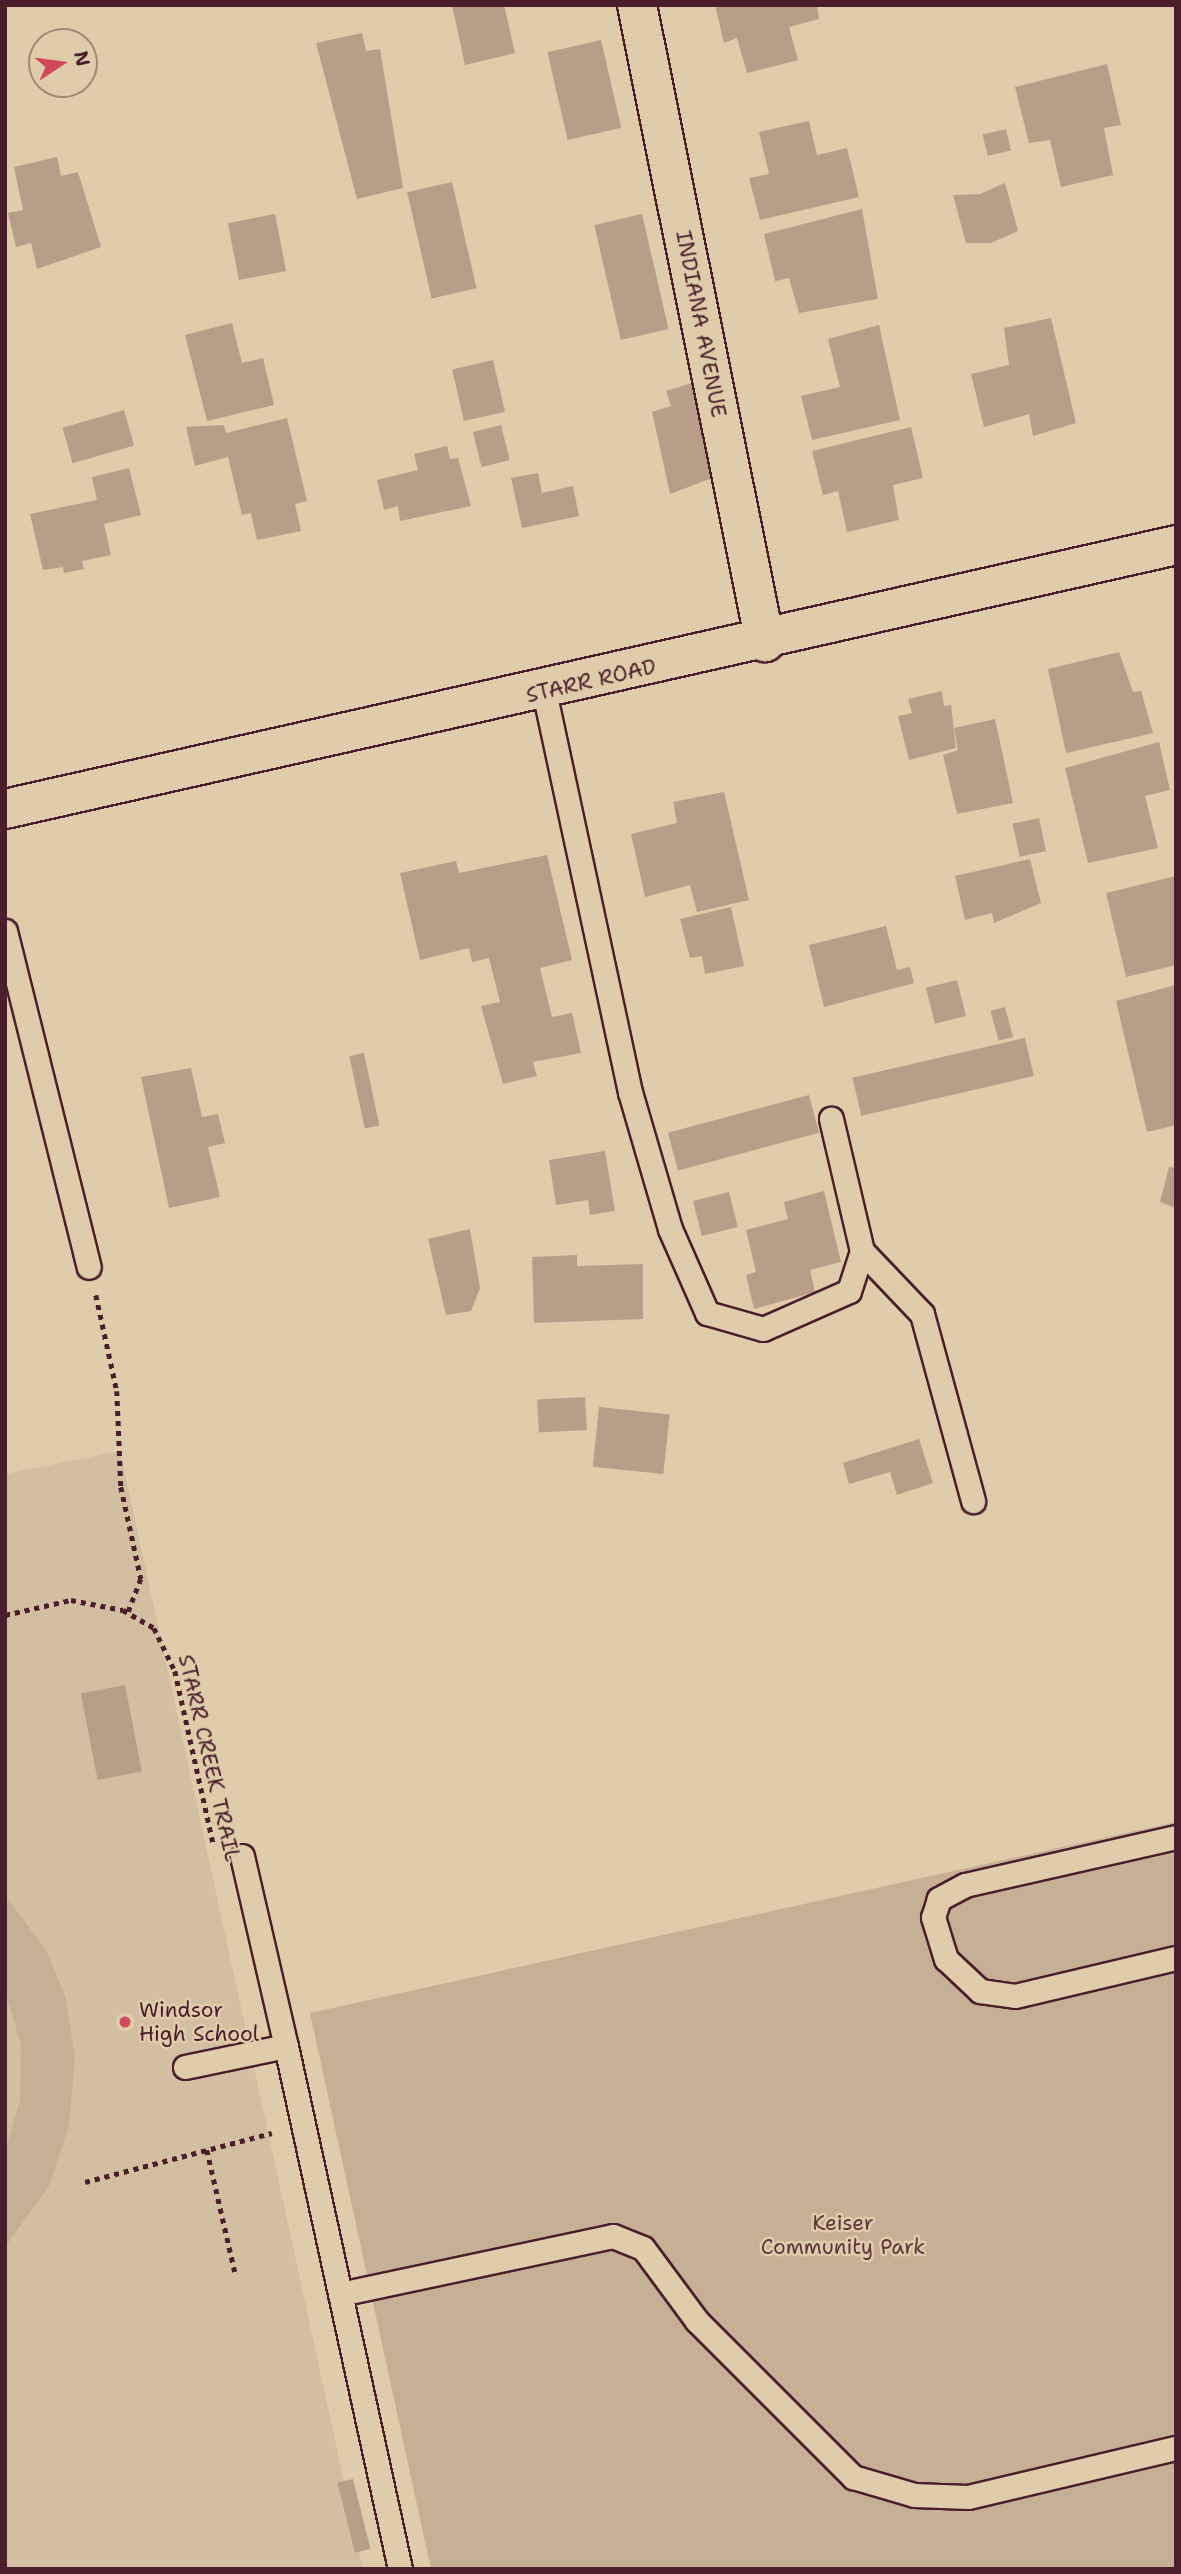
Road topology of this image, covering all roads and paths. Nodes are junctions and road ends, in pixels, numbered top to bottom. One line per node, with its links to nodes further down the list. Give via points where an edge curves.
1 (637, 5): 3 (street, INDIANA AVENUE)
2 (1176, 545): 3 (street, STARR ROAD)
3 (765, 642): 4 (street, STARR ROAD)
4 (544, 691): 5 (street, STARR ROAD); 8 (lane, via 630,1092 670,1229 707,1313 763,1329 799,1318 849,1291)
5 (5, 809)
6 (5, 931): 9 (lane)
7 (831, 1119): 8 (lane)
8 (862, 1251): 10 (lane, via 922,1314)
9 (89, 1267): 11 (path, via 117,1391 121,1487 141,1579)
10 (973, 1501)
11 (128, 1613): 12 (path, STARR CREEK TRAIL, via 71,1601); 14 (path, STARR CREEK TRAIL, via 166,1642)
12 (5, 1615)
13 (1176, 1837): 16 (lane, via 965,1885 939,1899 933,1917 946,1959 980,1992 1015,1996)
14 (214, 1848)
15 (242, 1856): 17 (lane)
16 (1176, 1958)
17 (286, 2046): 18 (lane); 23 (lane)
18 (185, 2067)
19 (276, 2132): 20 (path)
20 (207, 2150): 21 (path); 22 (path)
21 (85, 2182)
22 (235, 2272)
23 (340, 2294): 24 (lane, via 613,2236 643,2248 697,2321 853,2477 914,2495 968,2497); 25 (lane)
24 (1176, 2448)
25 (400, 2569)

